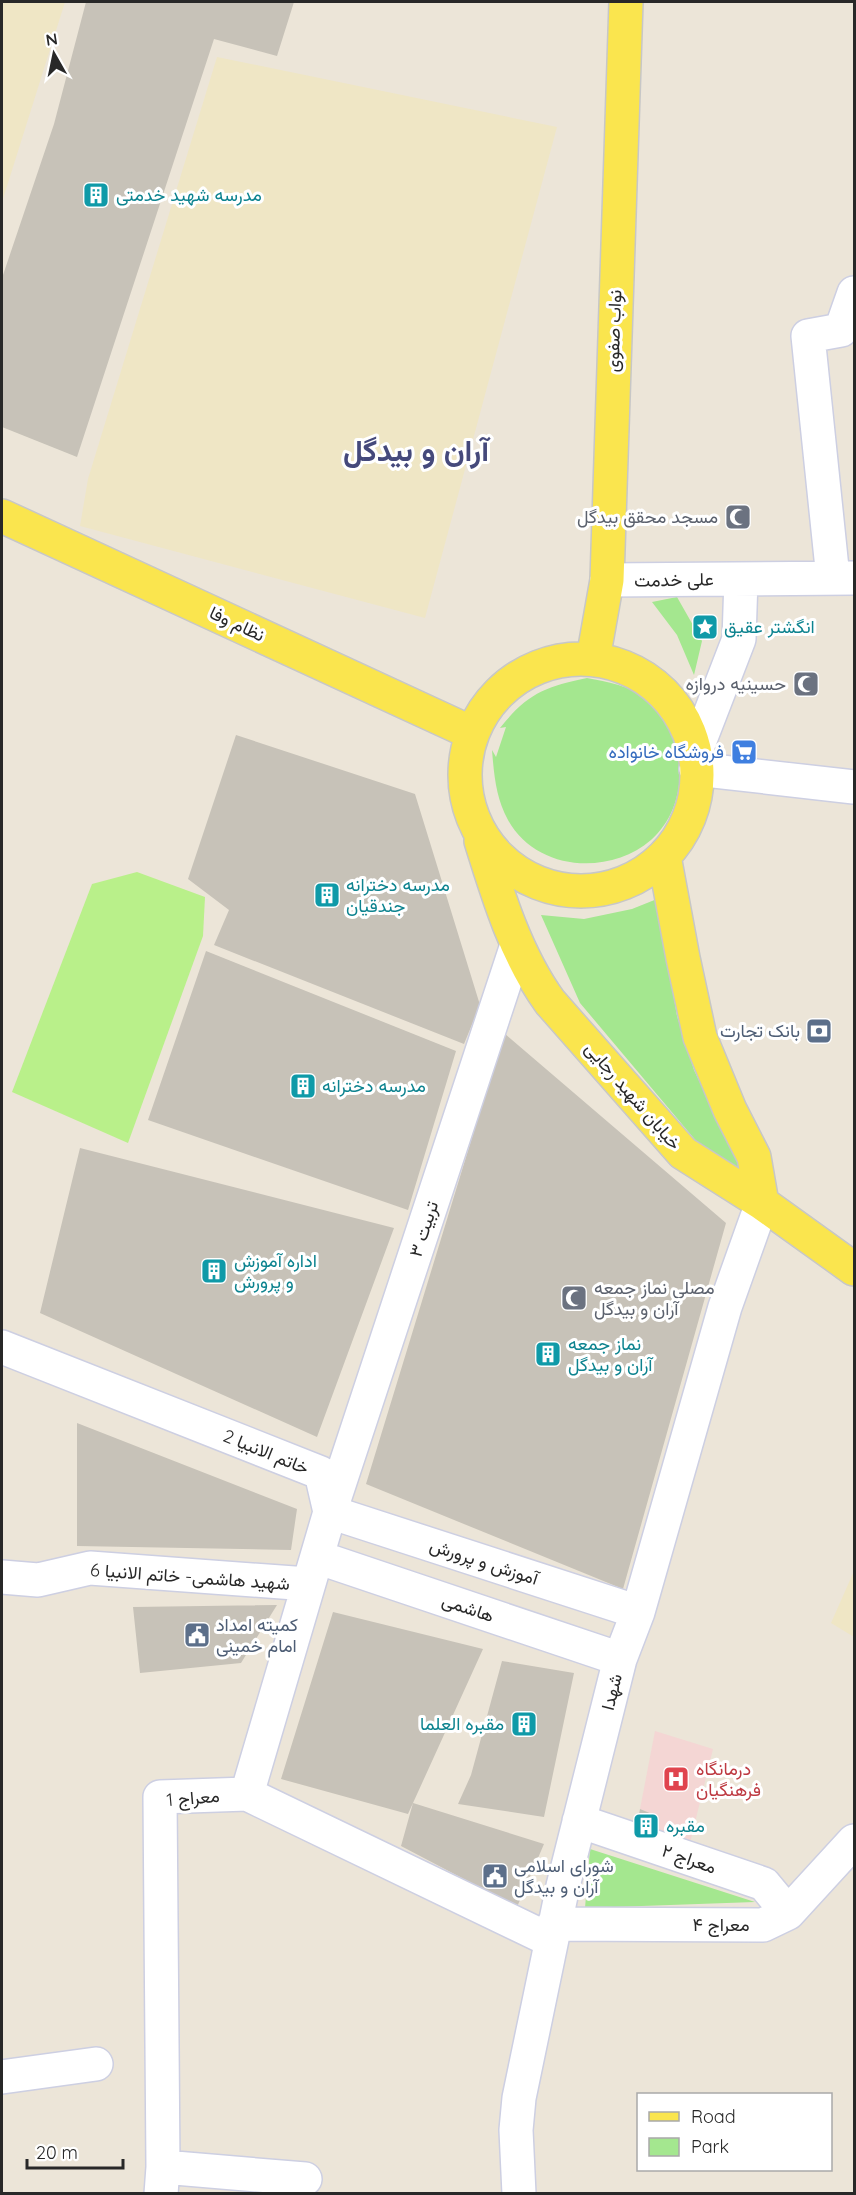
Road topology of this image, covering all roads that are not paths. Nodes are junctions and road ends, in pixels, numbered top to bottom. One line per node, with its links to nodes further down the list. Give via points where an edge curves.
1 (626, 2): 6 (main road, نواب صفوی)
2 (855, 293): 4 (street, via 841,330 808,336)
3 (2, 516): 8 (main road, نظام وفا)
4 (844, 578): 5 (street, علی خدمت)
5 (741, 579): 6 (street, علی خدمت); 9 (street, علی خدمت, via 739,639)
6 (607, 580): 7 (main road, نواب صفوی)
7 (593, 659): 8 (main road, خیابان شهید رجایی, via 555,661 520,675 492,700); 9 (main road, خیابان شهید رجایی, via 622,666 648,680 670,700 686,725)
8 (472, 733): 11 (main road, خیابان شهید رجایی, via 465,764 466,797)
9 (696, 761): 10 (street); 12 (main road, via 697,790 686,825)
10 (855, 787)
11 (477, 828): 12 (main road, via 498,857 528,879 563,890 600,890 635,878); 13 (main road, خیابان شهید رجایی)
12 (664, 856): 14 (main road, via 700,1037 754,1157)
13 (517, 945): 14 (main road, خیابان شهید رجایی, via 550,1002 683,1153); 17 (street, تربیت ۳)
14 (762, 1203): 15 (main road, خیابان شهید رجایی); 20 (street, شهدا, via 725,1307)
15 (855, 1269)
16 (2, 1347): 17 (street, خاتم الانبیا 2, via 321,1473)
17 (330, 1512): 18 (street, خاتم الانبیا 2); 20 (street, آموزش و پرورش)
18 (313, 1571): 19 (street, شهید هاشمی- خاتم الانبیا 6, via 90,1568 38,1580); 21 (street, هاشمی); 22 (street, خاتم الانبیا 2)
19 (2, 1577)
20 (638, 1612): 21 (street, شهدا)
21 (620, 1659): 23 (street, شهدا)
22 (247, 1794): 26 (street, معراج 1); 30 (street, معراج 1, via 160,1797)
23 (579, 1821): 25 (street, معراج ۲, via 764,1884); 26 (street, شهدا)
24 (855, 1841): 25 (street, معراج ۴)
25 (788, 1913): 26 (street, معراج ۴, via 763,1925)
26 (552, 1932): 31 (street, شهدا, via 519,2098)
27 (96, 2064): 28 (street)
28 (2, 2077)
29 (305, 2179): 30 (street)
30 (162, 2180)
31 (519, 2193)

